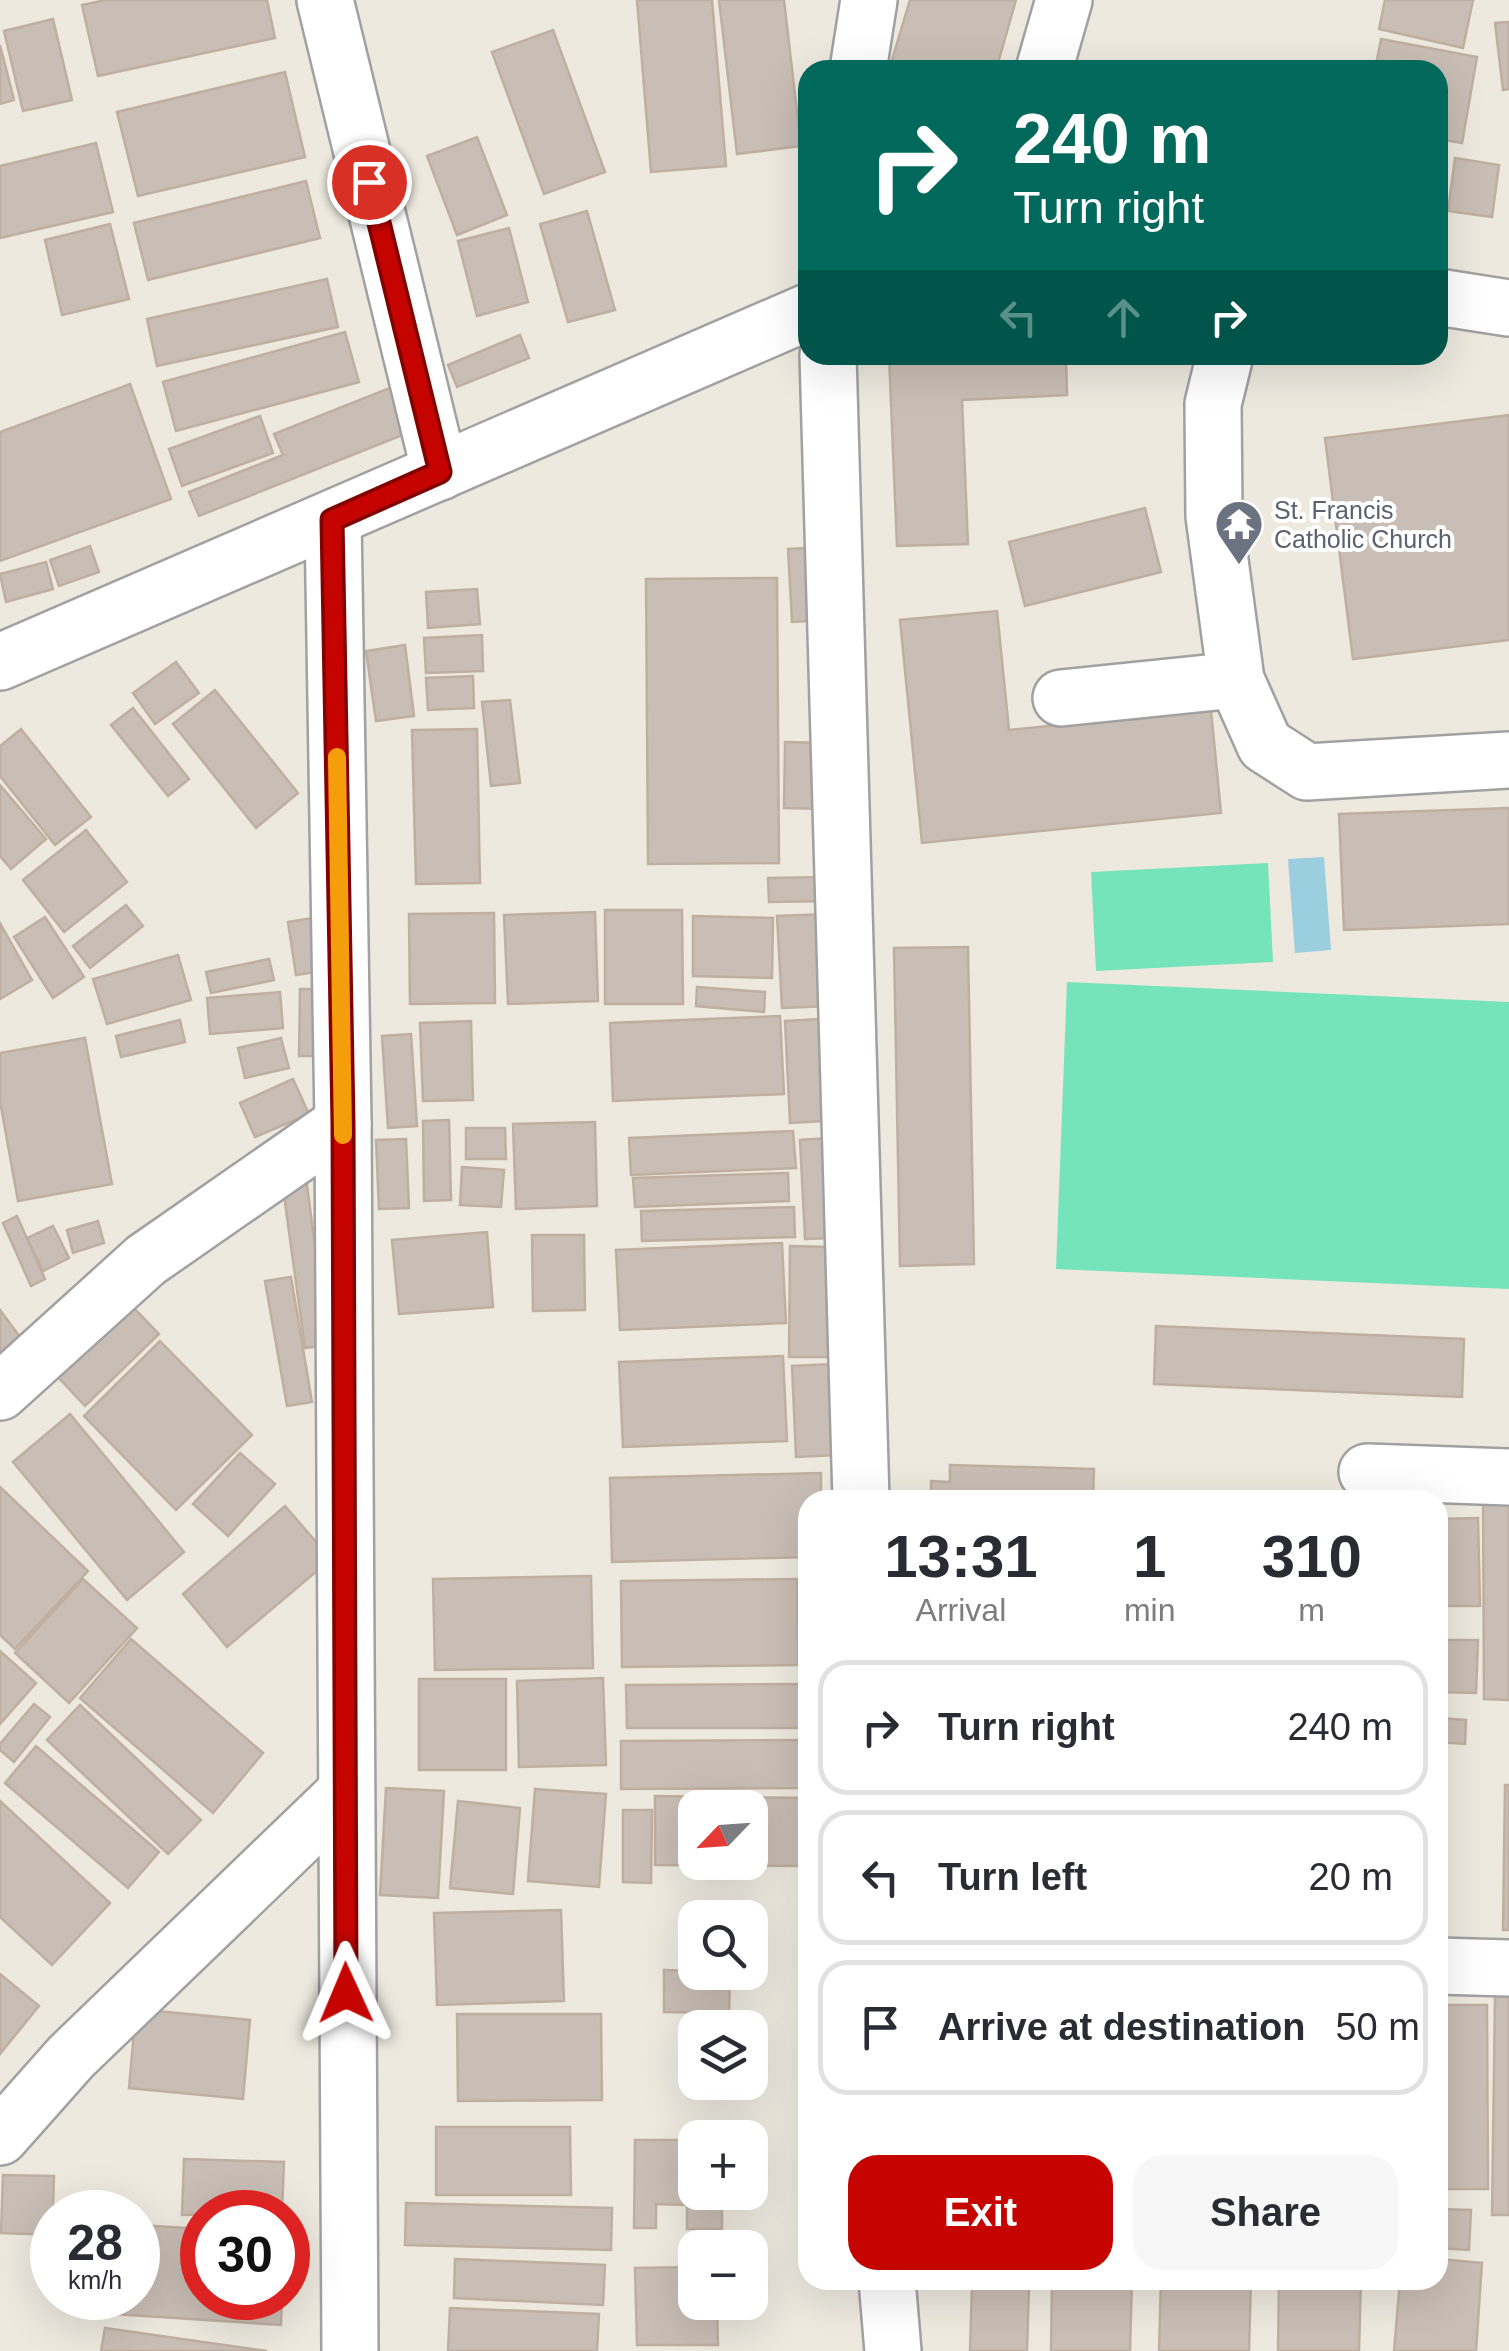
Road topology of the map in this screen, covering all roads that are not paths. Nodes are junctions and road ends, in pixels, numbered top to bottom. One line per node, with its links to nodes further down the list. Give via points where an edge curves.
1 (324, 0): 11 (street)
2 (868, 0): 4 (street)
3 (1064, 0): 5 (street)
4 (859, 60)
5 (1047, 60)
6 (1448, 299): 7 (street)
7 (1509, 308)
8 (798, 316): 11 (street)
9 (828, 365): 21 (street)
10 (1223, 365): 14 (street, via 1214,404 1214,516)
11 (440, 472): 12 (street)
12 (332, 520): 13 (street); 17 (street)
13 (0, 662)
14 (1236, 680): 15 (street); 16 (street, via 1265,745 1307,772)
15 (1060, 698)
16 (1509, 760)
17 (343, 1123): 18 (street, via 146,1260); 22 (street)
18 (0, 1392)
19 (1367, 1472): 20 (street)
20 (1509, 1477)
21 (861, 1490)
22 (344, 1794): 25 (street, via 71,2057); 27 (street)
23 (1448, 1966): 24 (street)
24 (1509, 1968)
25 (0, 2136)
26 (888, 2290): 28 (street)
27 (350, 2351)
28 (893, 2351)

